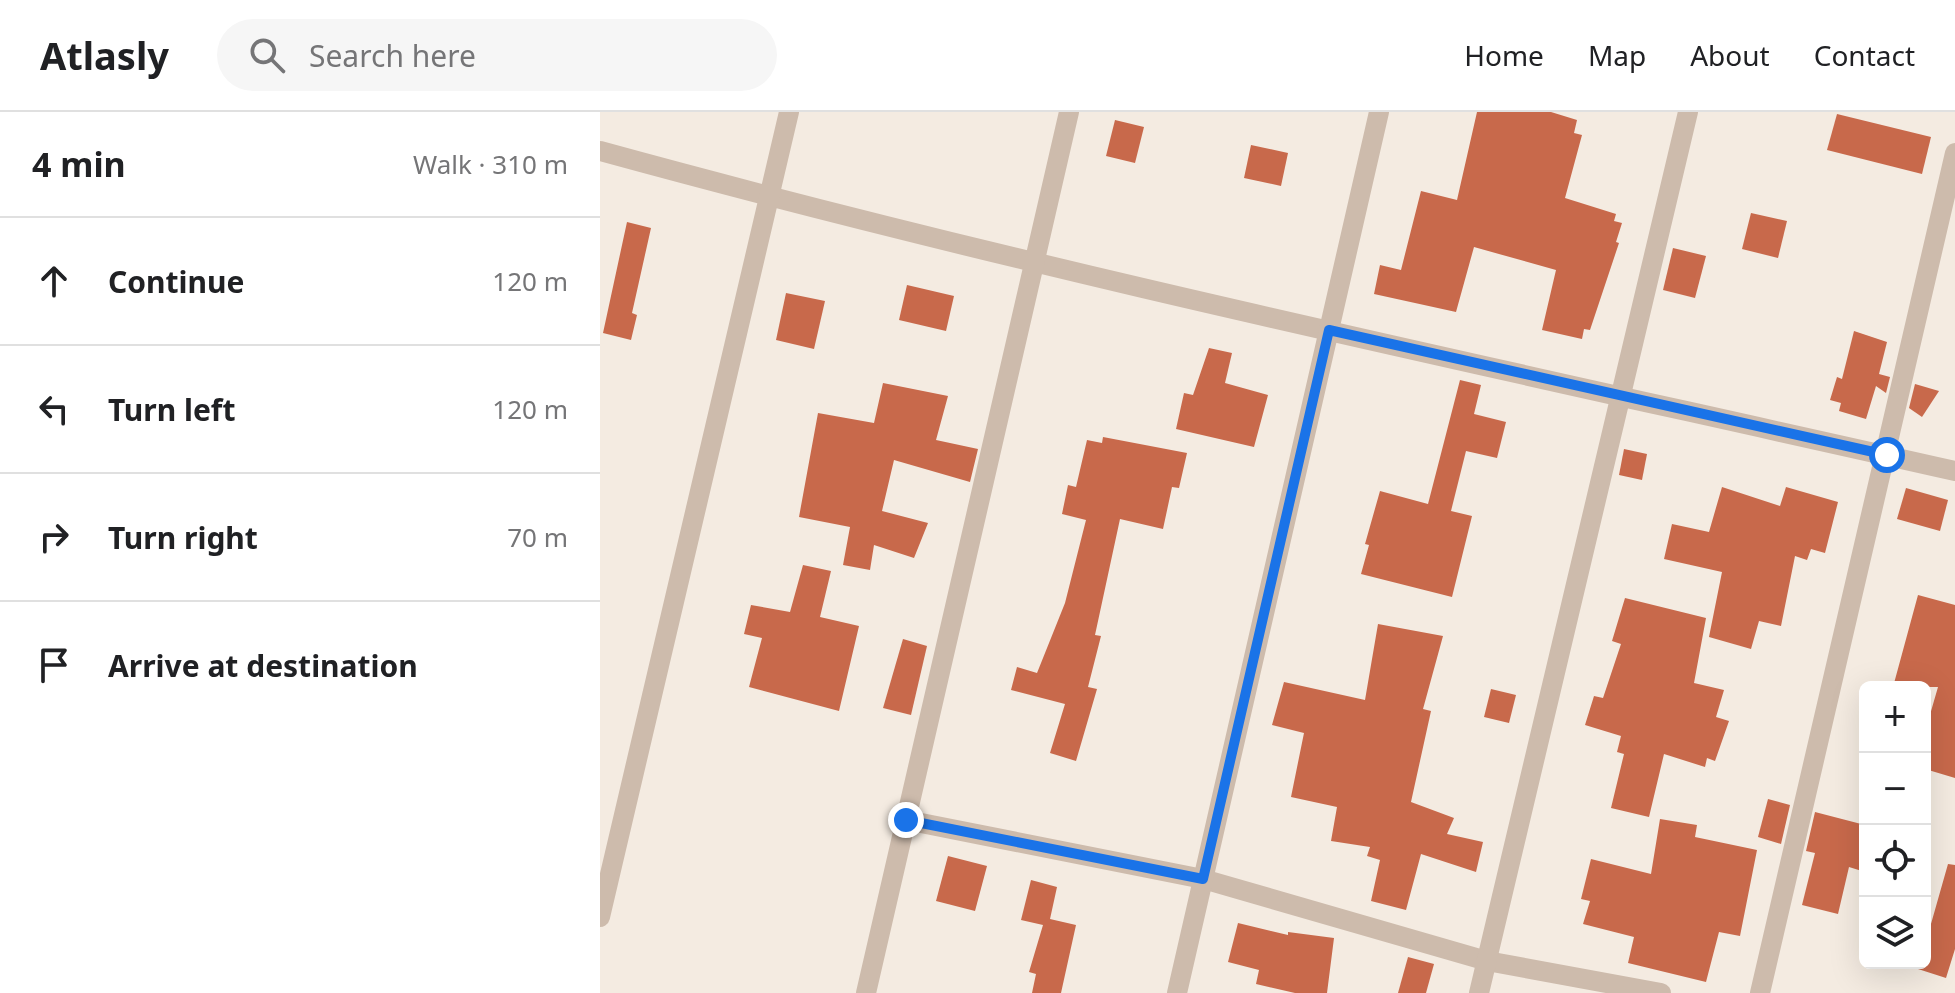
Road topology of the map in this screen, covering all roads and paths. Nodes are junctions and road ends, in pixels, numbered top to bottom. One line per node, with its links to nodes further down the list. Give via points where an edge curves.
1 (789, 112): 7 (street)
2 (1069, 112): 8 (street)
3 (1379, 112): 9 (street)
4 (1688, 112): 10 (street)
5 (600, 151): 7 (street)
6 (1955, 153): 11 (street)
7 (768, 198): 8 (street); 15 (street)
8 (1034, 263): 9 (street); 13 (street)
9 (1329, 330): 10 (street); 14 (street)
10 (1621, 396): 11 (street); 16 (street)
11 (1887, 455): 12 (street); 21 (street)
12 (1955, 471)
13 (906, 820): 14 (street); 17 (street)
14 (1203, 879): 16 (street); 18 (street)
15 (600, 917)
16 (1487, 961): 19 (street); 20 (street)
17 (866, 993)
18 (1177, 993)
19 (1479, 993)
20 (1661, 993)
21 (1760, 993)

